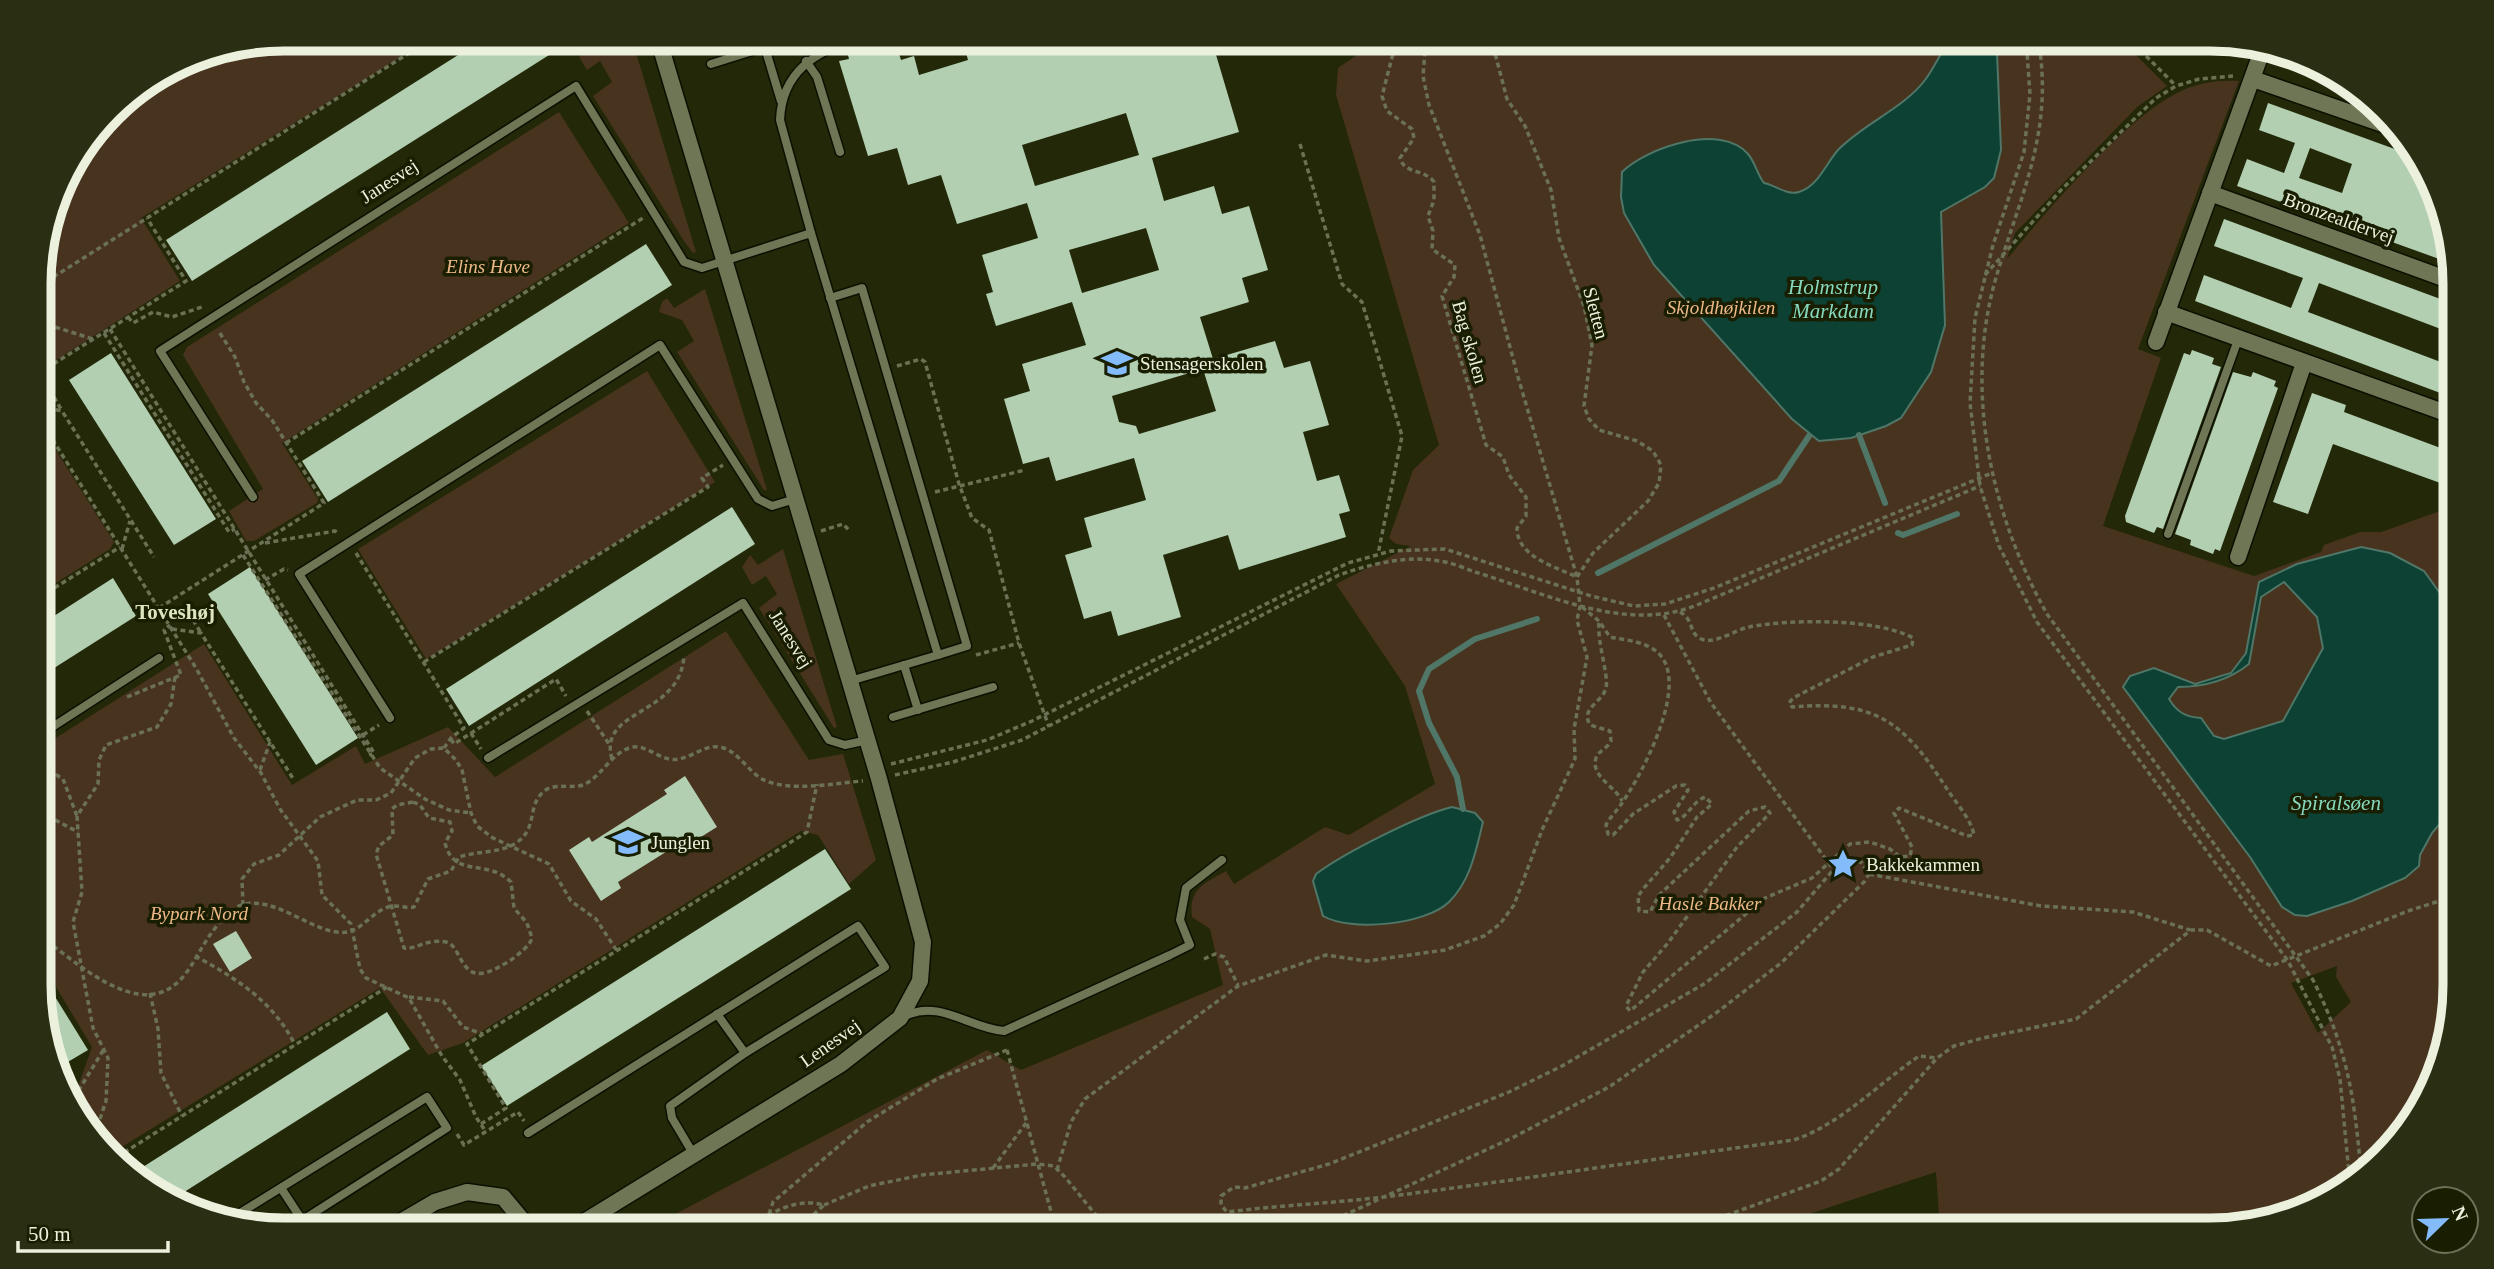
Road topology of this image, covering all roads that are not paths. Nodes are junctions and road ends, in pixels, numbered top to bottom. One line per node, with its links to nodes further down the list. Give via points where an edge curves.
1 (662, 51): 14 (street, Janesvej)
2 (743, 51): 7 (lane)
3 (765, 51): 9 (lane)
4 (823, 51): 6 (lane)
5 (2260, 56): 8 (street)
6 (806, 61): 9 (lane); 11 (lane, via 817,77)
7 (711, 64)
8 (2253, 79): 10 (street); 12 (street)
9 (781, 101): 13 (lane, via 780,120)
10 (2377, 122)
11 (840, 152)
12 (2210, 193): 15 (street, Bronzealdervej); 17 (street)
13 (811, 233): 14 (lane); 16 (lane)
14 (724, 259): 22 (lane, Janesvej, via 702,268 684,262 576,86 160,351); 23 (street, Janesvej)
15 (2443, 278)
16 (830, 298): 26 (lane); 26 (lane, via 862,288 967,646)
17 (2166, 312): 18 (street); 19 (street)
18 (2239, 337): 20 (street); 24 (lane)
19 (2156, 342)
20 (2304, 363): 21 (street); 25 (street)
21 (2443, 412)
22 (253, 497)
23 (795, 499): 29 (street, Janesvej); 33 (lane, via 772,506 758,499 660,345 299,574)
24 (2168, 534)
25 (2238, 557)
26 (938, 655): 28 (lane)
27 (159, 658): 34 (lane)
28 (904, 665): 29 (lane); 31 (lane)
29 (850, 681): 35 (street, Janesvej)
30 (993, 687): 31 (lane)
31 (918, 710): 32 (lane)
32 (893, 717)
33 (390, 718)
34 (51, 728)
35 (868, 740): 36 (lane, Janesvej, via 845,745 829,740 743,603); 37 (street, Janesvej)
36 (488, 758)
37 (877, 774): 40 (street, Lenesvej, via 923,942 920,981)
38 (1222, 860): 40 (lane, via 1186,888 1180,920 1190,944 1004,1031 934,1009)
39 (717, 1014): 41 (lane); 41 (lane, via 858,926 885,967); 42 (lane)
40 (900, 1018): 43 (street, Lenesvej, via 841,1064)
41 (746, 1053): 43 (lane, via 670,1106)
42 (528, 1133)
43 (694, 1155): 50 (street, Lenesvej)
44 (281, 1188): 45 (lane); 46 (lane); 47 (lane, via 427,1097 447,1128)
45 (240, 1213)
46 (301, 1218)
47 (305, 1218)
48 (408, 1218): 49 (street, via 435,1202 467,1192 503,1197)
49 (520, 1218)
50 (590, 1218)

